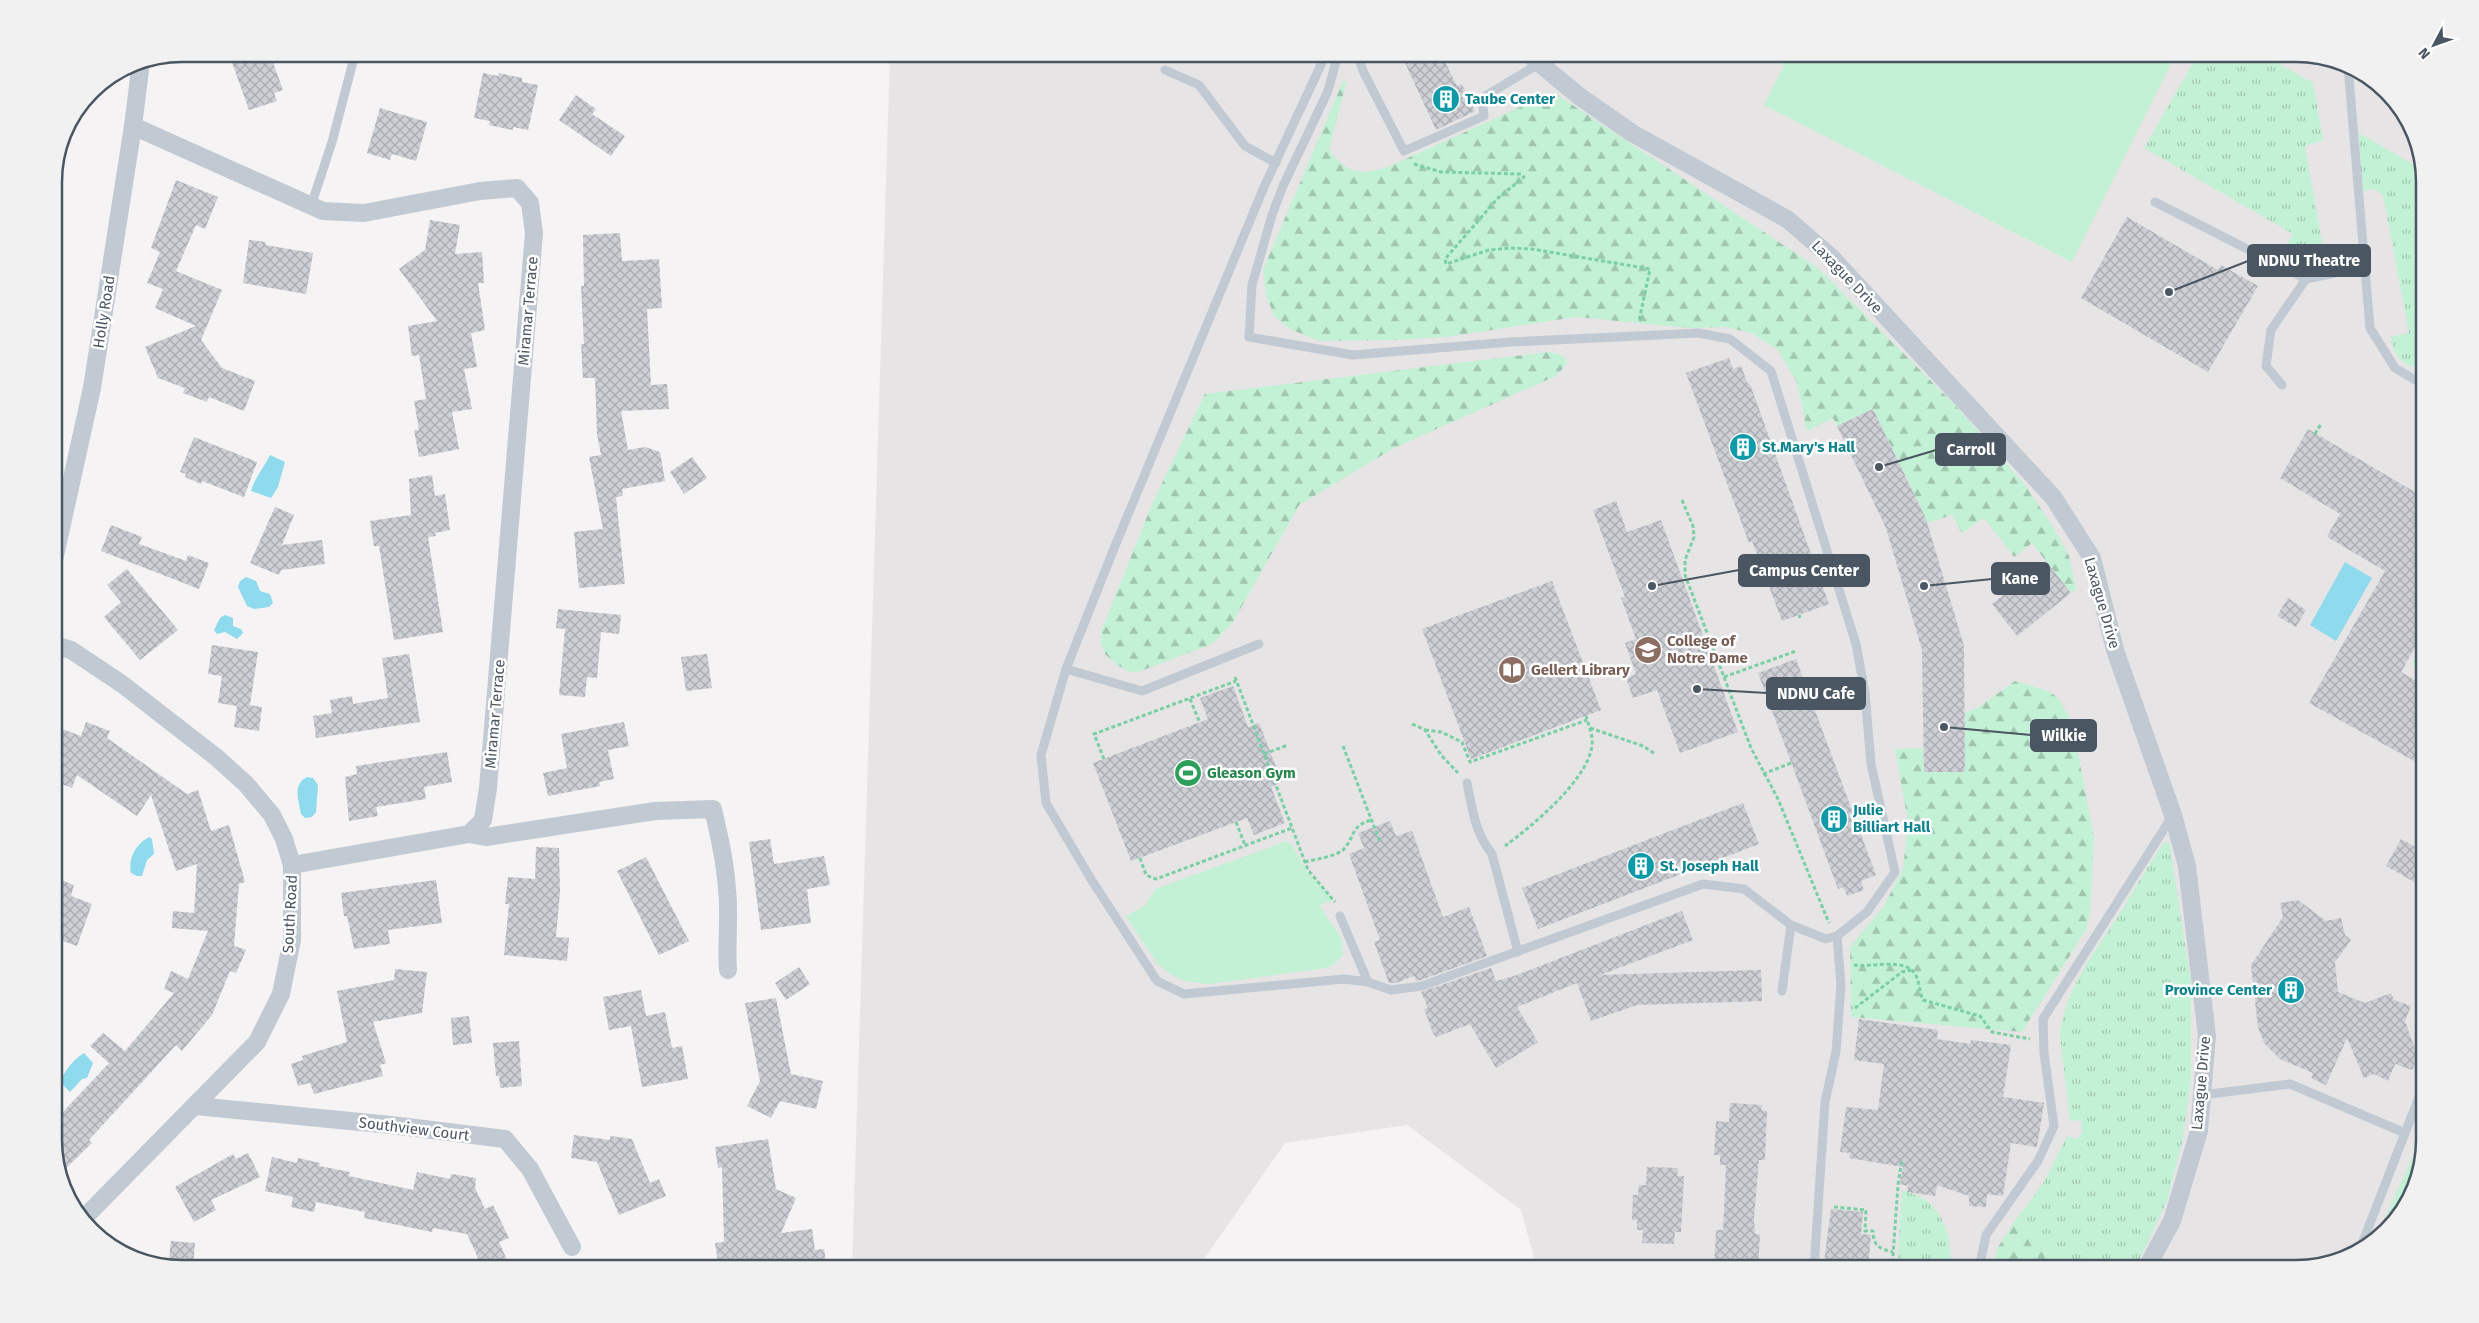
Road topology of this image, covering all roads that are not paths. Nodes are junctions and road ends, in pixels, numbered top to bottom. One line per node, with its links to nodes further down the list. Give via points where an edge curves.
1 (352, 63): 13 (lane, via 332,142)
2 (1322, 63): 11 (lane)
3 (1336, 63): 28 (lane, via 1328,92 1272,215 1252,285 1249,337 1353,355 1511,342 1699,333 1730,338 1771,371 1856,644 1865,693 1871,764 1895,872 1867,912)
4 (1360, 63): 5 (lane, via 1404,151 1484,116 1482,98)
5 (1529, 63)
6 (1539, 63): 23 (street, Laxague Drive, via 1632,133 1787,219 1831,257 2053,497 2092,558 2115,650)
7 (1165, 70): 11 (lane, via 1199,86 1244,146)
8 (140, 71): 10 (street, Holly Road)
9 (2349, 74): 14 (lane)
10 (134, 126): 13 (street, Miramar Terrace); 18 (street, Holly Road, via 92,388)
11 (1276, 163): 21 (lane, via 1184,376)
12 (2155, 202): 15 (lane)
13 (311, 206): 24 (street, Miramar Terrace, via 324,212 364,213 480,191 517,188 530,203 534,233 495,719 483,820)
14 (2365, 266): 15 (lane); 16 (lane, via 2370,328 2394,368)
15 (2306, 279): 17 (lane, via 2271,330 2266,366)
16 (2416, 381)
17 (2282, 385)
18 (63, 519)
19 (1259, 644): 21 (lane, via 1142,691)
20 (63, 648): 25 (street, South Road, via 122,684 246,784 272,815 284,838)
21 (1066, 669): 31 (lane, via 1041,755 1046,802 1091,879 1158,981 1184,994 1344,979)
22 (1467, 783): 29 (lane, via 1476,827 1492,854)
23 (2173, 815): 33 (street, Laxague Drive, via 2187,866 2207,1036); 41 (lane, via 2043,1019 2054,1126 2038,1161 1986,1236)
24 (469, 834): 25 (street); 30 (street, via 486,837 655,811 713,809 728,891)
25 (292, 865): 35 (street, South Road, via 292,940 281,994 257,1042)
26 (1340, 916): 31 (lane)
27 (1791, 925): 28 (lane, via 1826,939); 29 (lane, via 1744,889 1703,884); 32 (lane)
28 (1837, 936): 40 (lane, via 1842,985 1836,1052 1825,1102)
29 (1518, 952): 31 (lane, via 1422,986 1391,990)
30 (728, 970)
31 (1368, 982)
32 (1782, 991)
33 (2202, 1095): 36 (lane, via 2290,1084); 42 (street, Laxague Drive, via 2199,1131 2173,1218)
34 (2416, 1105): 36 (lane)
35 (196, 1106): 37 (street, South Road); 39 (street, Southview Court, via 505,1139 530,1169)
36 (2405, 1133): 38 (lane)
37 (88, 1214)
38 (2364, 1240)
39 (572, 1247)
40 (1815, 1260)
41 (1981, 1260)
42 (2151, 1260)

